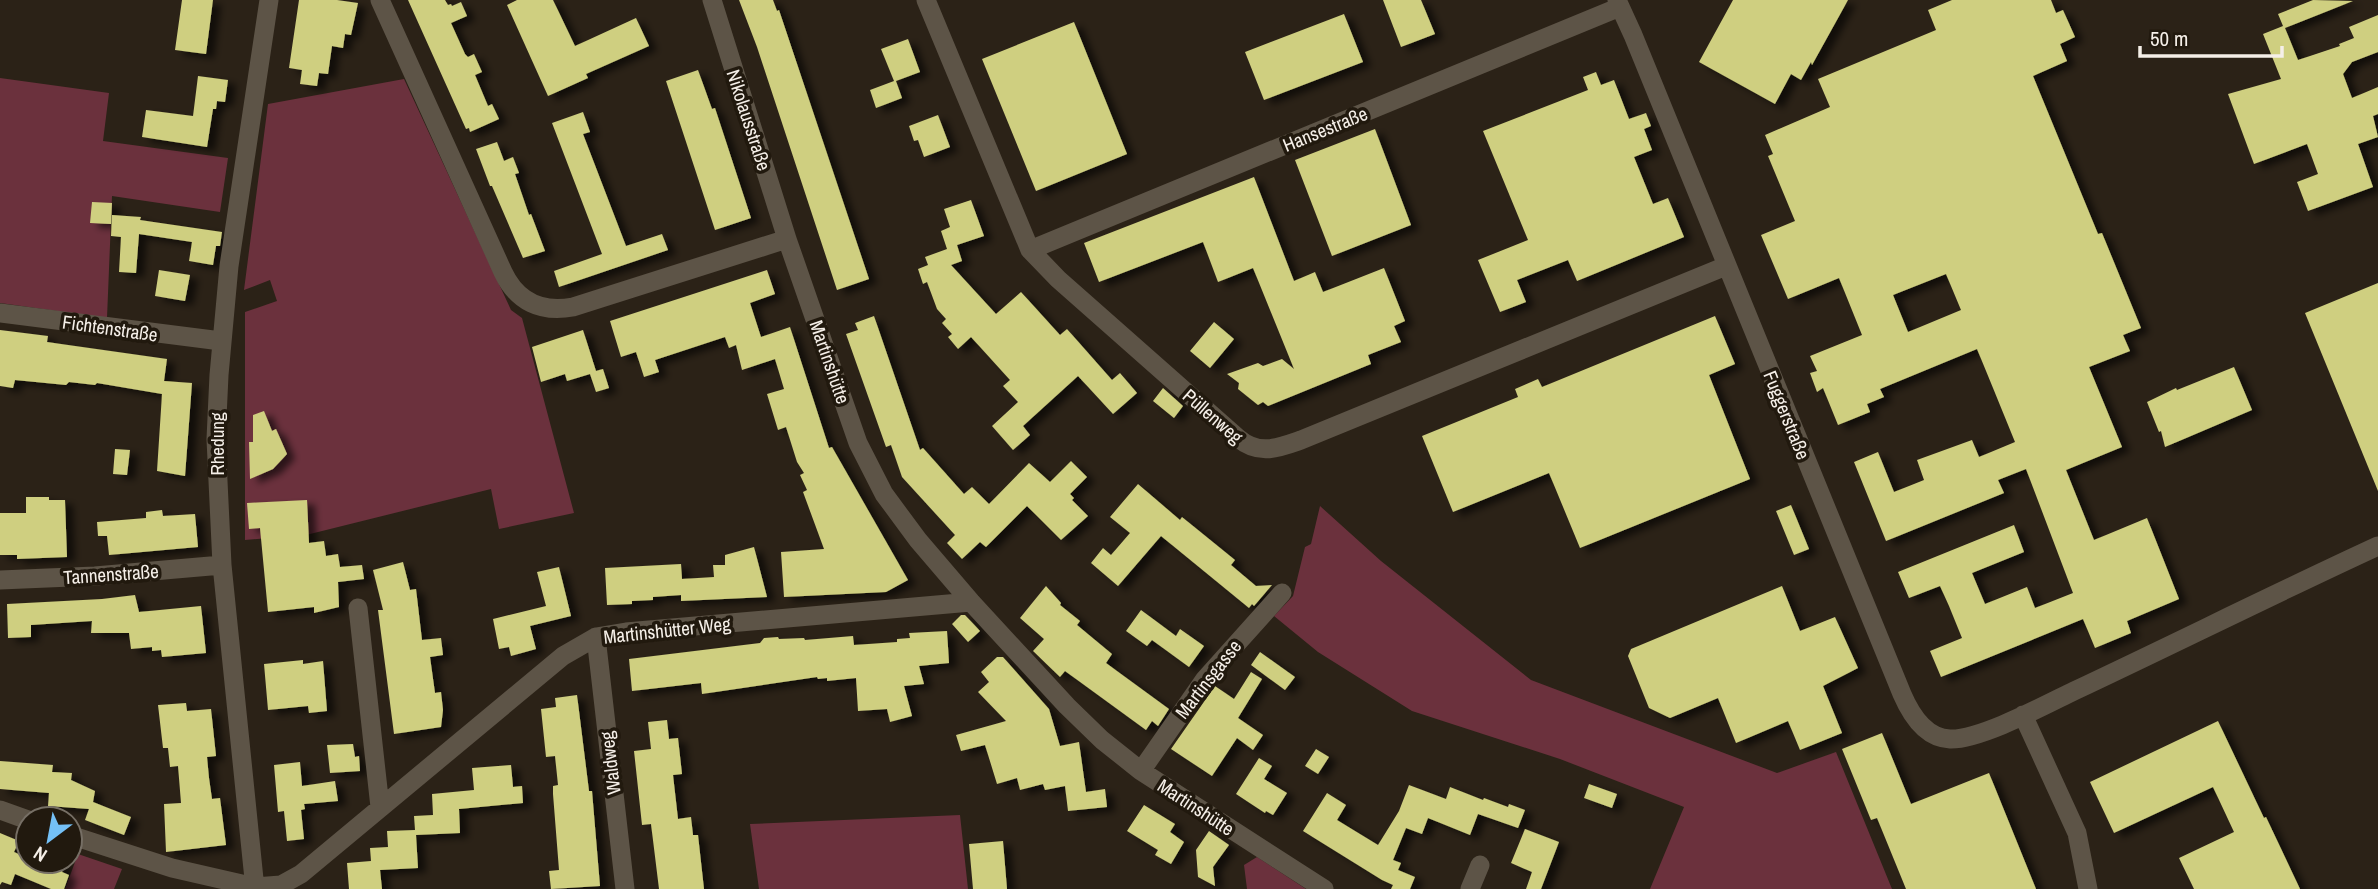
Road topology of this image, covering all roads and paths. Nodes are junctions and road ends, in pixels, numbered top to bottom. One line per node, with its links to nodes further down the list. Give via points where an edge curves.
1 (269, 0): 10 (street, Rhedung)
2 (380, 0): 6 (street, via 508,283 522,299 541,308 573,307)
3 (712, 0): 6 (street, Nikolausstraße)
4 (926, 0): 7 (street, Püllenweg)
5 (1619, 3): 7 (street, Hansestraße); 8 (street, Fuggerstraße)
6 (787, 239): 15 (street, Martinshütte, via 870,470 901,518)
7 (1030, 250): 8 (street, Püllenweg, via 1238,438 1262,450 1301,440)
8 (1726, 266): 18 (street, Fuggerstraße, via 1915,719 1931,733 1950,739 1973,736)
9 (0, 313): 10 (street, Fichtenstraße)
10 (221, 341): 12 (street, Rhedung, via 216,460)
11 (2378, 545): 18 (street, Fuggerstraße)
12 (222, 565): 13 (street, Tannenstraße); 23 (street, Rhedung)
13 (0, 580)
14 (1282, 593): 19 (street, Martinsgasse, via 1205,678)
15 (971, 602): 17 (street, Martinshütter Weg); 19 (street, Martinshütte, via 1090,729)
16 (358, 608): 20 (street)
17 (596, 638): 20 (street, Martinshütter Weg, via 563,656); 24 (street, Waldweg)
18 (2023, 715): 27 (street, via 2077,833)
19 (1141, 771): 25 (street, Martinshütte)
20 (380, 807): 23 (street, Martinshütter Weg, via 292,880)
21 (84, 840): 23 (street)
22 (1480, 865): 26 (street)
23 (255, 888)
24 (625, 889)
25 (1324, 889)
26 (1470, 889)
27 (2088, 889)

